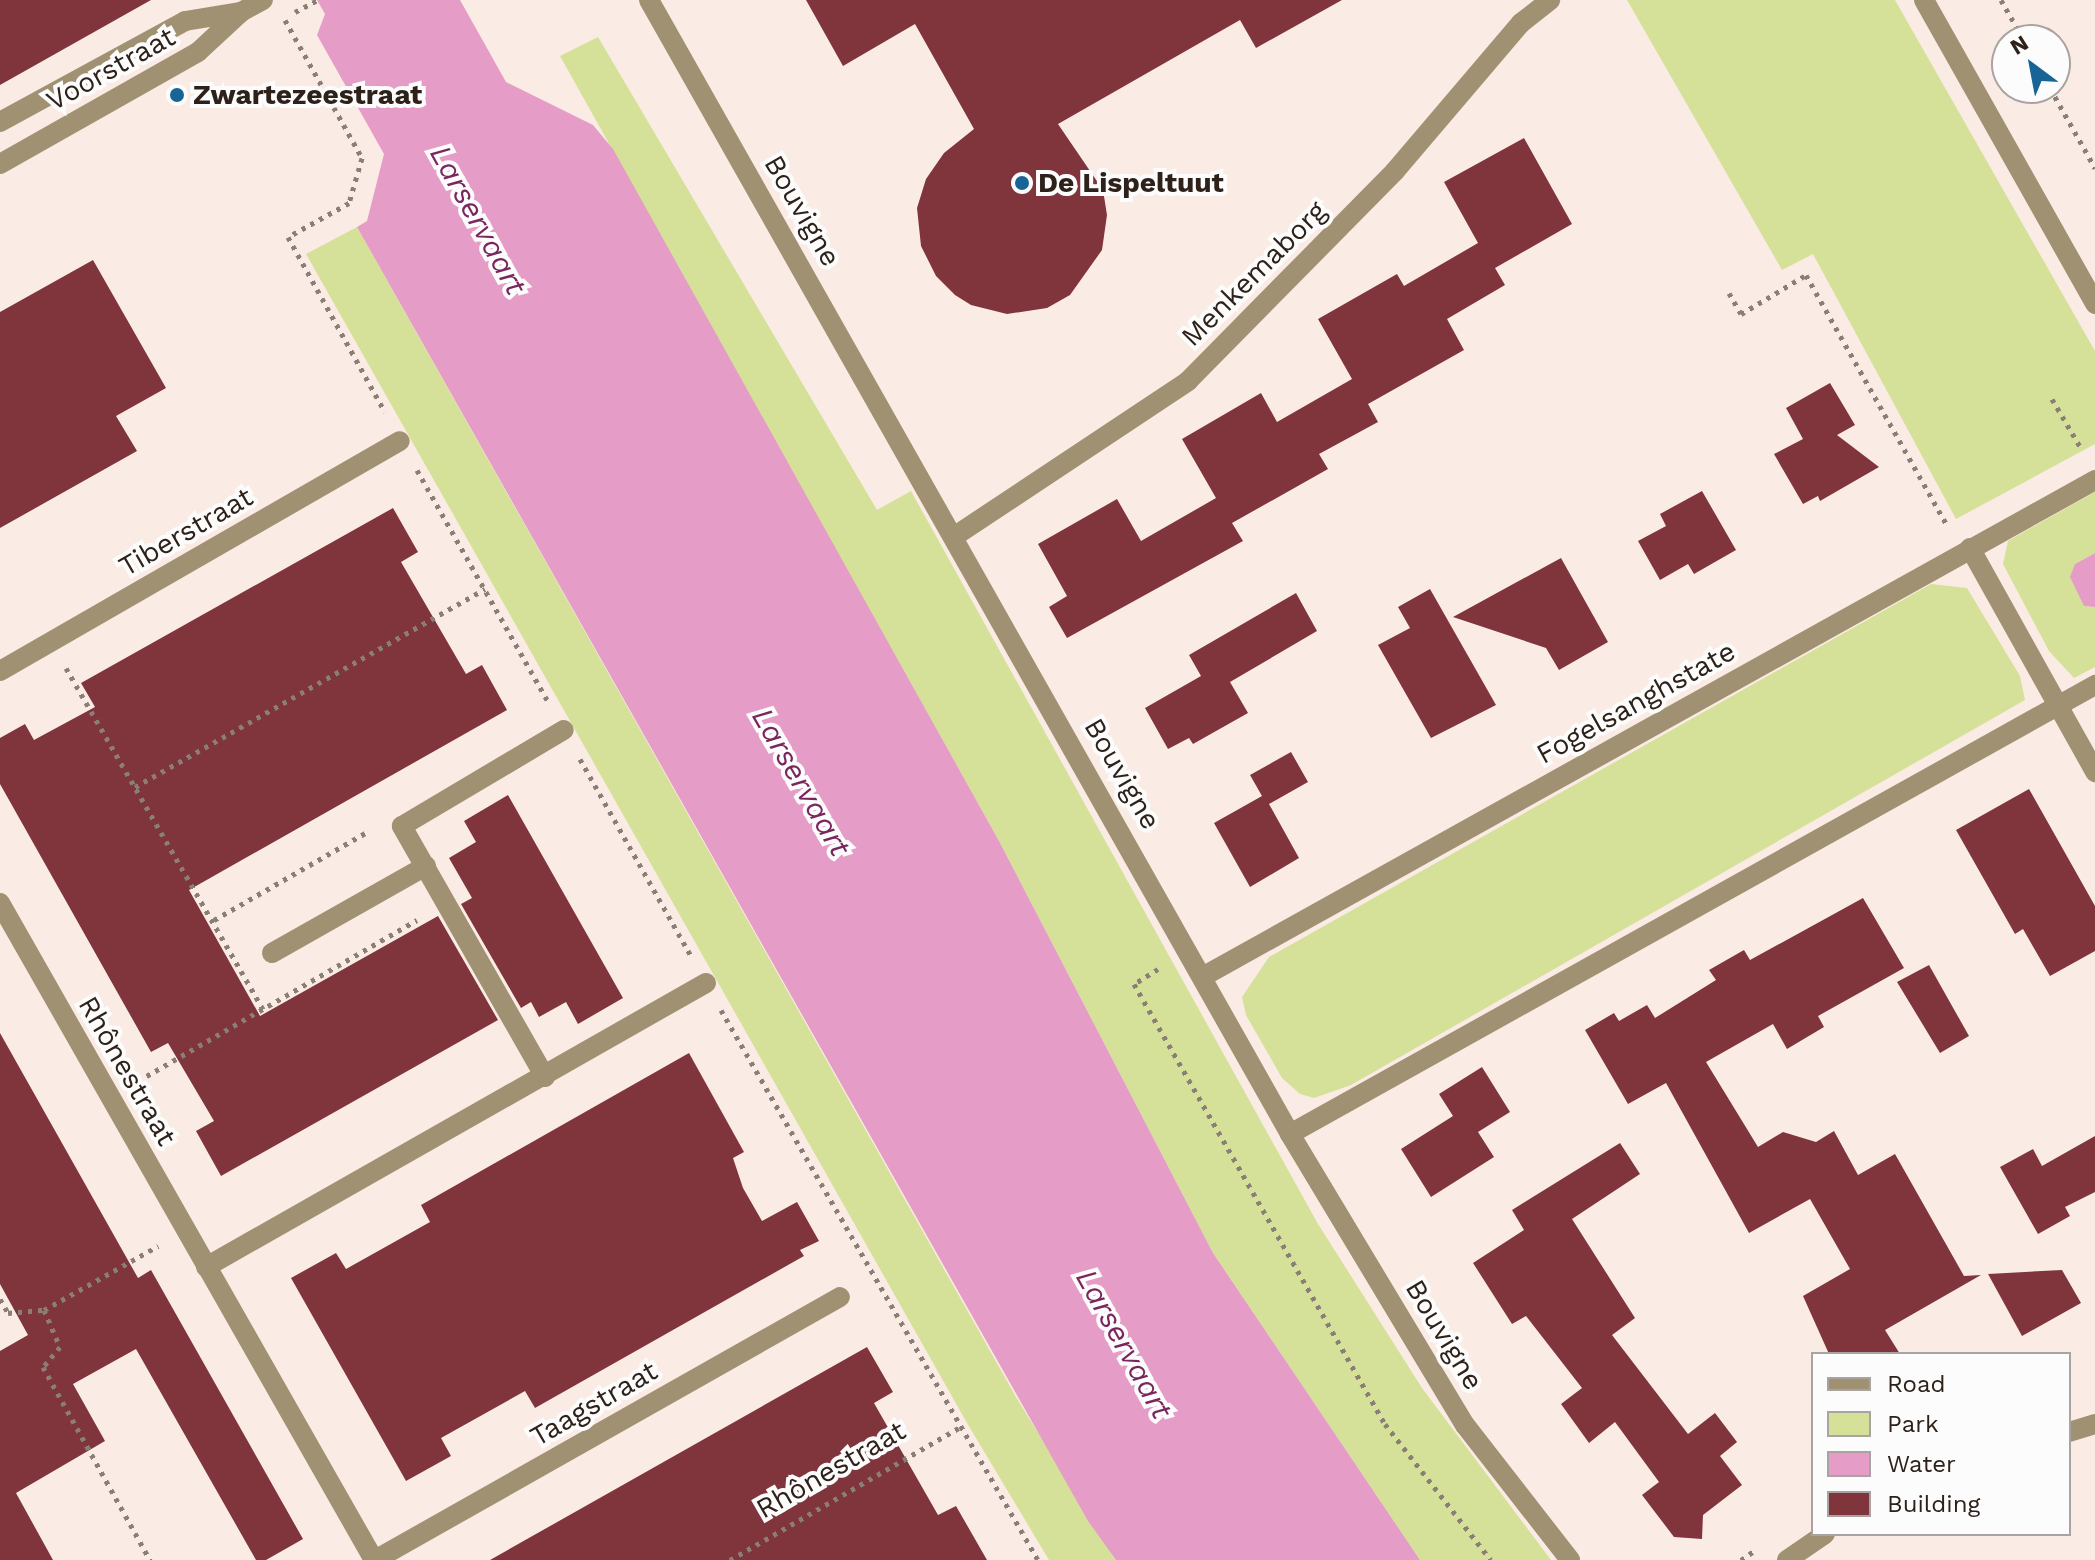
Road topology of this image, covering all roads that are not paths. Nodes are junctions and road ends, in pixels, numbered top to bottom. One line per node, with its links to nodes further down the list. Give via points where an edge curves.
1 (649, 0): 11 (street, Bouvigne)
2 (1550, 0): 11 (street, Menkemaborg, via 1521,23 1395,171 1188,381)
3 (1924, 0): 8 (street)
4 (271, 4): 5 (street, Voorstraat)
5 (241, 12): 6 (street, Voorstraat, via 185,21); 7 (street, Voorstraat, via 198,52)
6 (0, 122)
7 (0, 164)
8 (2095, 304)
9 (400, 441): 13 (street, Tiberstraat)
10 (2095, 480): 12 (street, Fogelsanghstate)
11 (955, 536): 21 (street, Bouvigne)
12 (1970, 548): 15 (street); 21 (street, Fogelsanghstate)
13 (0, 671)
14 (2095, 685): 15 (street)
15 (2058, 705): 17 (street); 24 (street)
16 (564, 730): 18 (street, via 402,826)
17 (2095, 772)
18 (426, 866): 20 (street); 23 (street)
19 (0, 903): 25 (street, Rhônestraat)
20 (272, 953)
21 (1204, 976): 24 (street, Bouvigne)
22 (706, 983): 23 (street)
23 (545, 1077): 25 (street)
24 (1290, 1134): 31 (street, Bouvigne, via 1465,1425)
25 (206, 1267): 30 (street, Rhônestraat)
26 (840, 1297): 30 (street, Taagstraat)
27 (2095, 1424): 28 (street)
28 (2071, 1431)
29 (1822, 1536): 32 (street)
30 (375, 1560)
31 (1570, 1560)
32 (1787, 1560)

